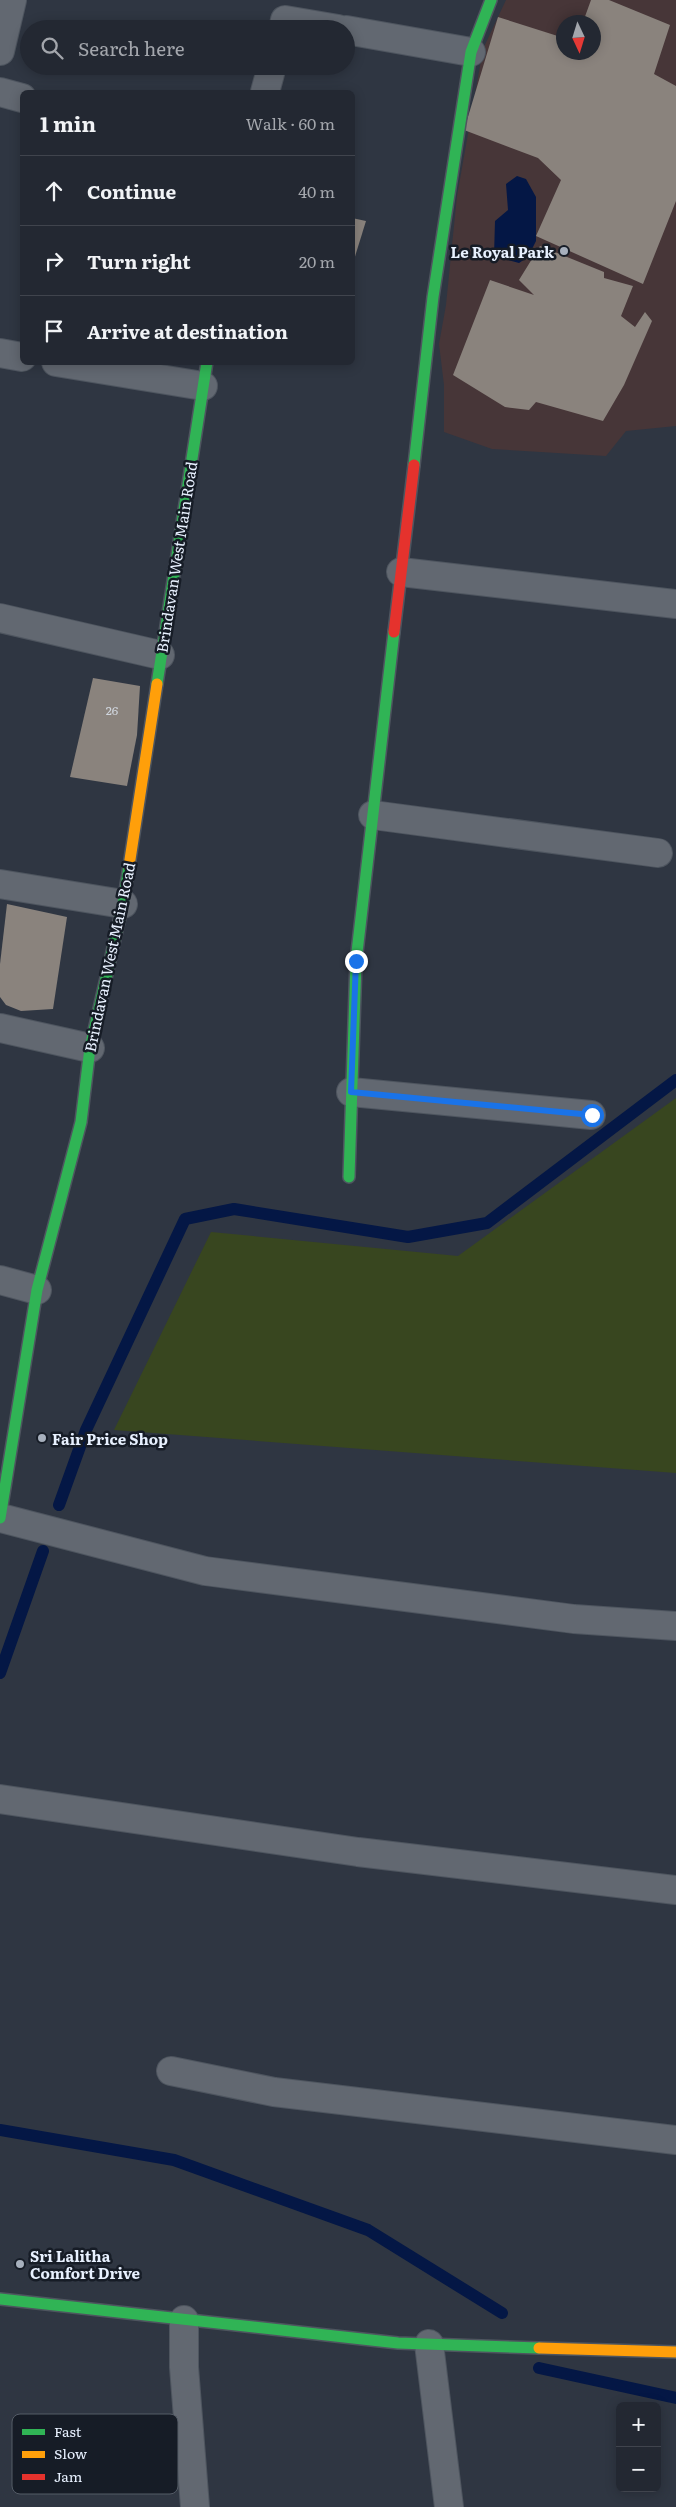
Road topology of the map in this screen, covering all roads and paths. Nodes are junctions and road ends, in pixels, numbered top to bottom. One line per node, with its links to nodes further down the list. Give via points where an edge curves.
1 (12, 0): 4 (street)
2 (491, 0): 5 (street)
3 (355, 32): 5 (street)
4 (0, 51)
5 (471, 52): 14 (street, via 433,297)
6 (270, 75): 7 (street)
7 (266, 90)
8 (0, 92): 9 (street)
9 (20, 97)
10 (0, 353): 11 (street)
11 (20, 357)
12 (93, 365): 13 (street)
13 (205, 374): 17 (street, Brindavan West Main Road)
14 (401, 572): 15 (street); 18 (street)
15 (676, 604)
16 (0, 618): 17 (street)
17 (160, 655): 21 (street, Brindavan West Main Road)
18 (373, 815): 19 (street); 24 (street, via 356,961)
19 (658, 853)
20 (0, 884): 21 (street)
21 (123, 904): 23 (street, Brindavan West Main Road)
22 (0, 1028): 23 (street)
23 (90, 1048): 28 (street, Brindavan West Main Road, via 81,1122)
24 (351, 1092): 25 (street); 26 (street)
25 (592, 1115)
26 (349, 1177)
27 (0, 1280): 28 (street)
28 (37, 1290): 29 (street, Brindavan West Main Road)
29 (0, 1518): 30 (street, via 205,1571 574,1619)
30 (676, 1626)
31 (0, 1798): 32 (street, via 358,1852)
32 (676, 1890)
33 (172, 2070): 34 (street, via 274,2092)
34 (676, 2140)
35 (0, 2299): 36 (street)
36 (184, 2320): 37 (street); 39 (street, via 184,2367)
37 (429, 2344): 38 (street); 40 (street)
38 (676, 2352)
39 (195, 2507)
40 (449, 2507)

